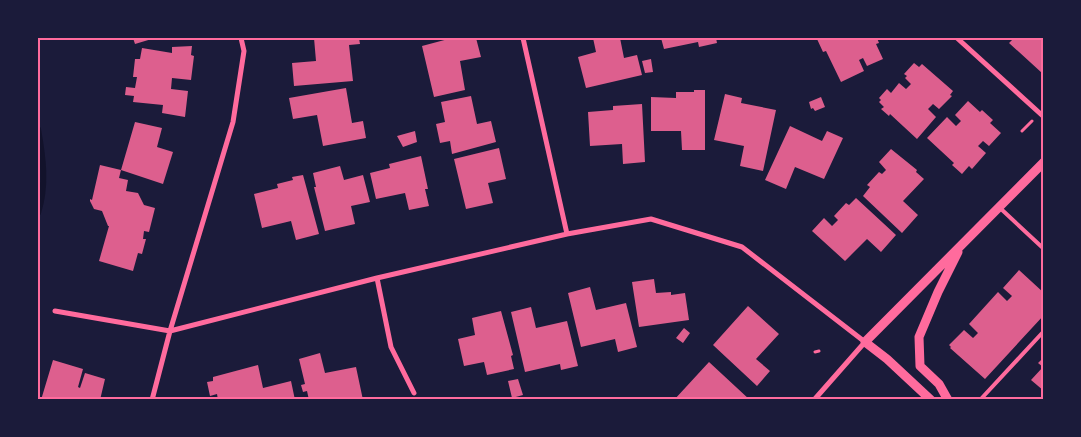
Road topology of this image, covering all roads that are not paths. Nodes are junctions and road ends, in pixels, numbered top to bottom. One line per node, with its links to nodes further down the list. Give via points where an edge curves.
1 (241, 38): 12 (street, via 244,51 233,122)
2 (523, 38): 7 (street)
3 (957, 38): 4 (street)
4 (1044, 117)
5 (1044, 162): 6 (street)
6 (1000, 208): 8 (street); 9 (lane)
7 (566, 234): 10 (street); 14 (street, via 651,219 742,247)
8 (963, 244): 14 (street); 19 (street, via 918,340 920,366 939,384)
9 (1044, 249)
10 (377, 278): 12 (street); 15 (street, via 390,347)
11 (55, 311): 12 (street)
12 (170, 330): 16 (street)
13 (1044, 332): 20 (lane)
14 (865, 342): 17 (street); 18 (street)
15 (414, 392)
16 (152, 400)
17 (814, 400)
18 (931, 400)
19 (948, 400)
20 (980, 400)

